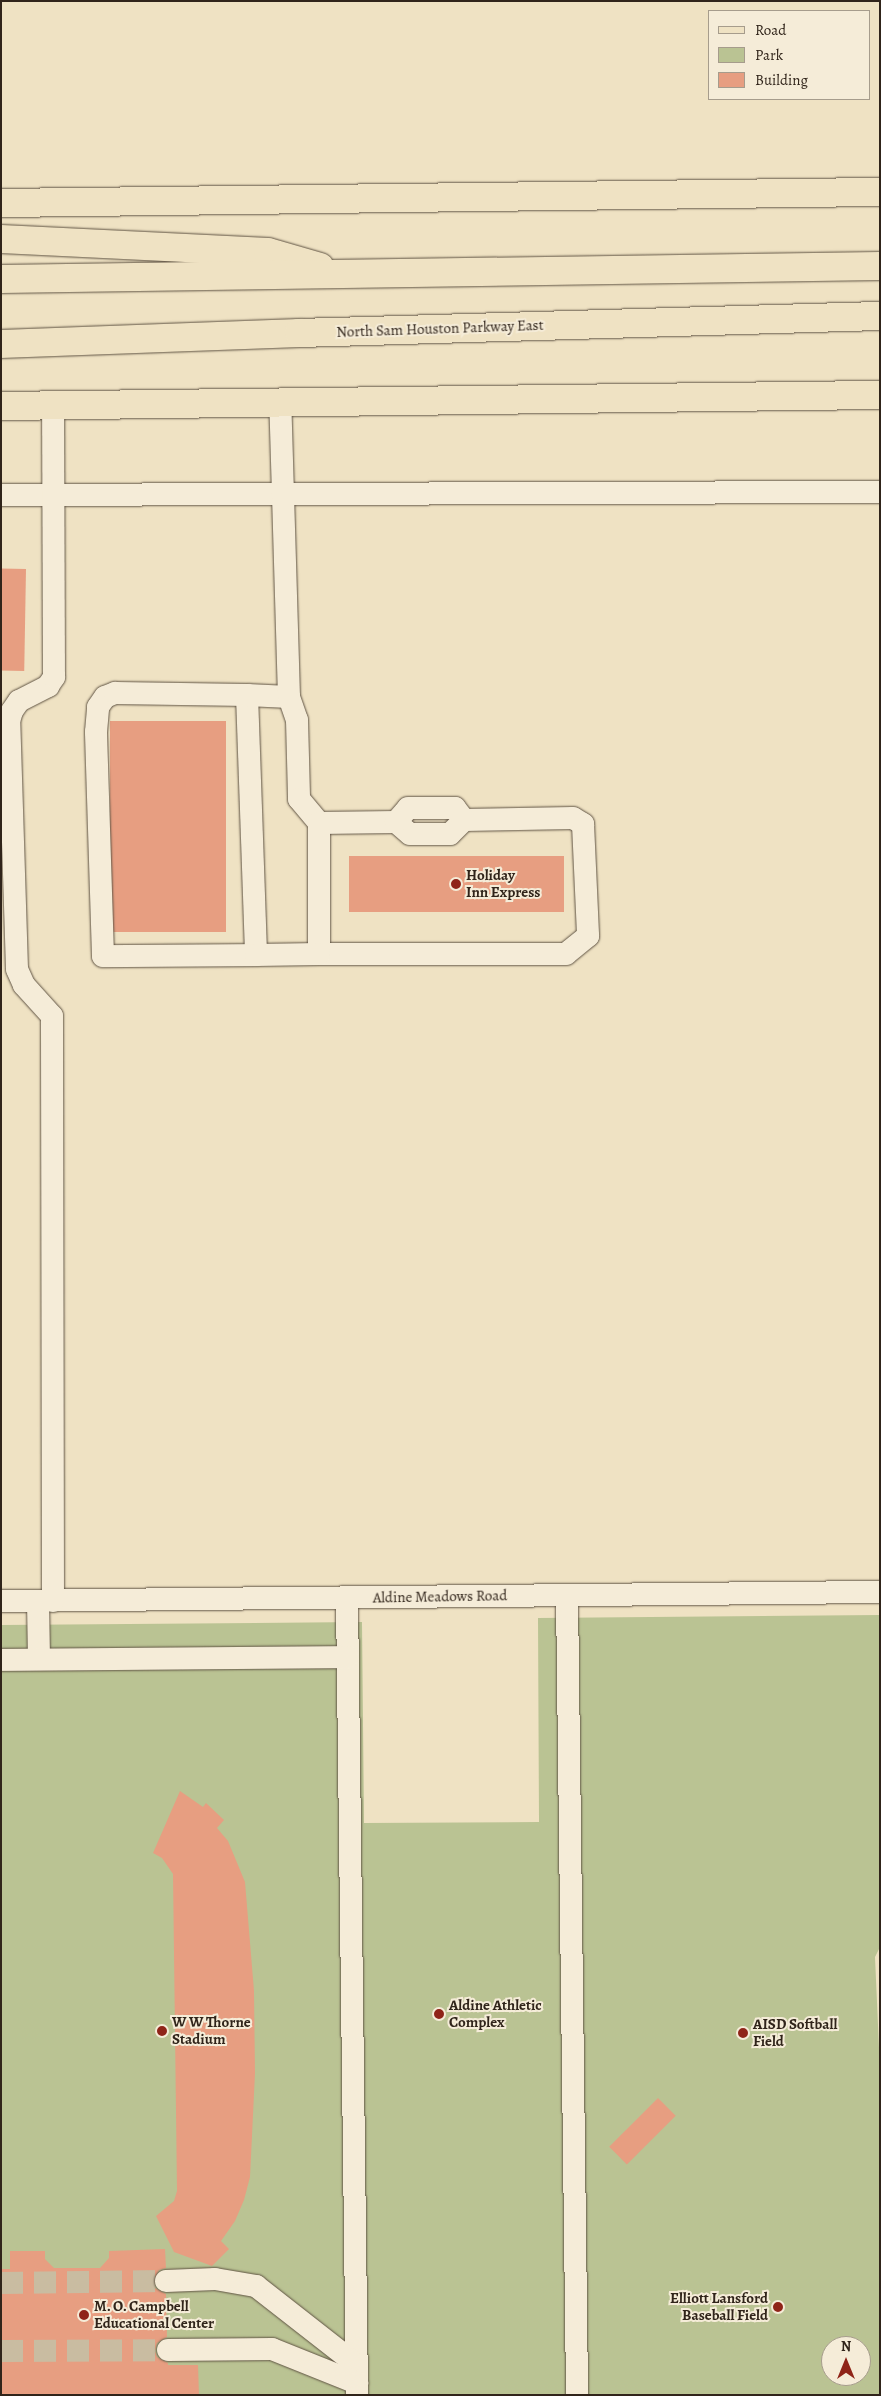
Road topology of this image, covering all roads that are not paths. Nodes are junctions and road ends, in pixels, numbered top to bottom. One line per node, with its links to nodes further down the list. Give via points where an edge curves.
1 (880, 192): 2 (main road)
2 (1, 203)
3 (1, 239): 5 (main road, via 268,252)
4 (880, 266): 5 (main road)
5 (348, 275): 6 (main road)
6 (1, 279)
7 (880, 316): 8 (main road, North Sam Houston Parkway East)
8 (1, 344)
9 (880, 395): 10 (main road)
10 (280, 402): 11 (main road); 14 (street)
11 (53, 405): 12 (main road); 16 (street)
12 (1, 406)
13 (880, 492): 14 (street)
14 (285, 494): 16 (street); 18 (street)
15 (1, 495): 16 (street)
16 (54, 495): 26 (street, via 54,677 48,686 19,700 9,722 17,969 24,985 52,1016)
17 (248, 695): 18 (street); 20 (street); 20 (street, via 115,693 105,697 98,707 96,732 103,956)
18 (289, 697): 19 (street, via 298,720 299,799)
19 (319, 824): 21 (street); 21 (street, via 396,822 410,834 450,834 464,820 573,818 583,824 588,936 566,954)
20 (256, 954): 21 (street)
21 (319, 954)
22 (880, 1592): 23 (street, Aldine Meadows Road)
23 (567, 1595): 24 (street, Aldine Meadows Road); 33 (street)
24 (347, 1598): 26 (street, Aldine Meadows Road); 27 (street)
25 (1, 1601): 26 (street, Aldine Meadows Road)
26 (45, 1601): 29 (street)
27 (348, 1657): 29 (street); 32 (street)
28 (1, 1660): 29 (street)
29 (39, 1660)
30 (166, 2281): 32 (street, via 215,2279 256,2286)
31 (168, 2350): 32 (street, via 272,2348)
32 (357, 2381)
33 (577, 2395)

